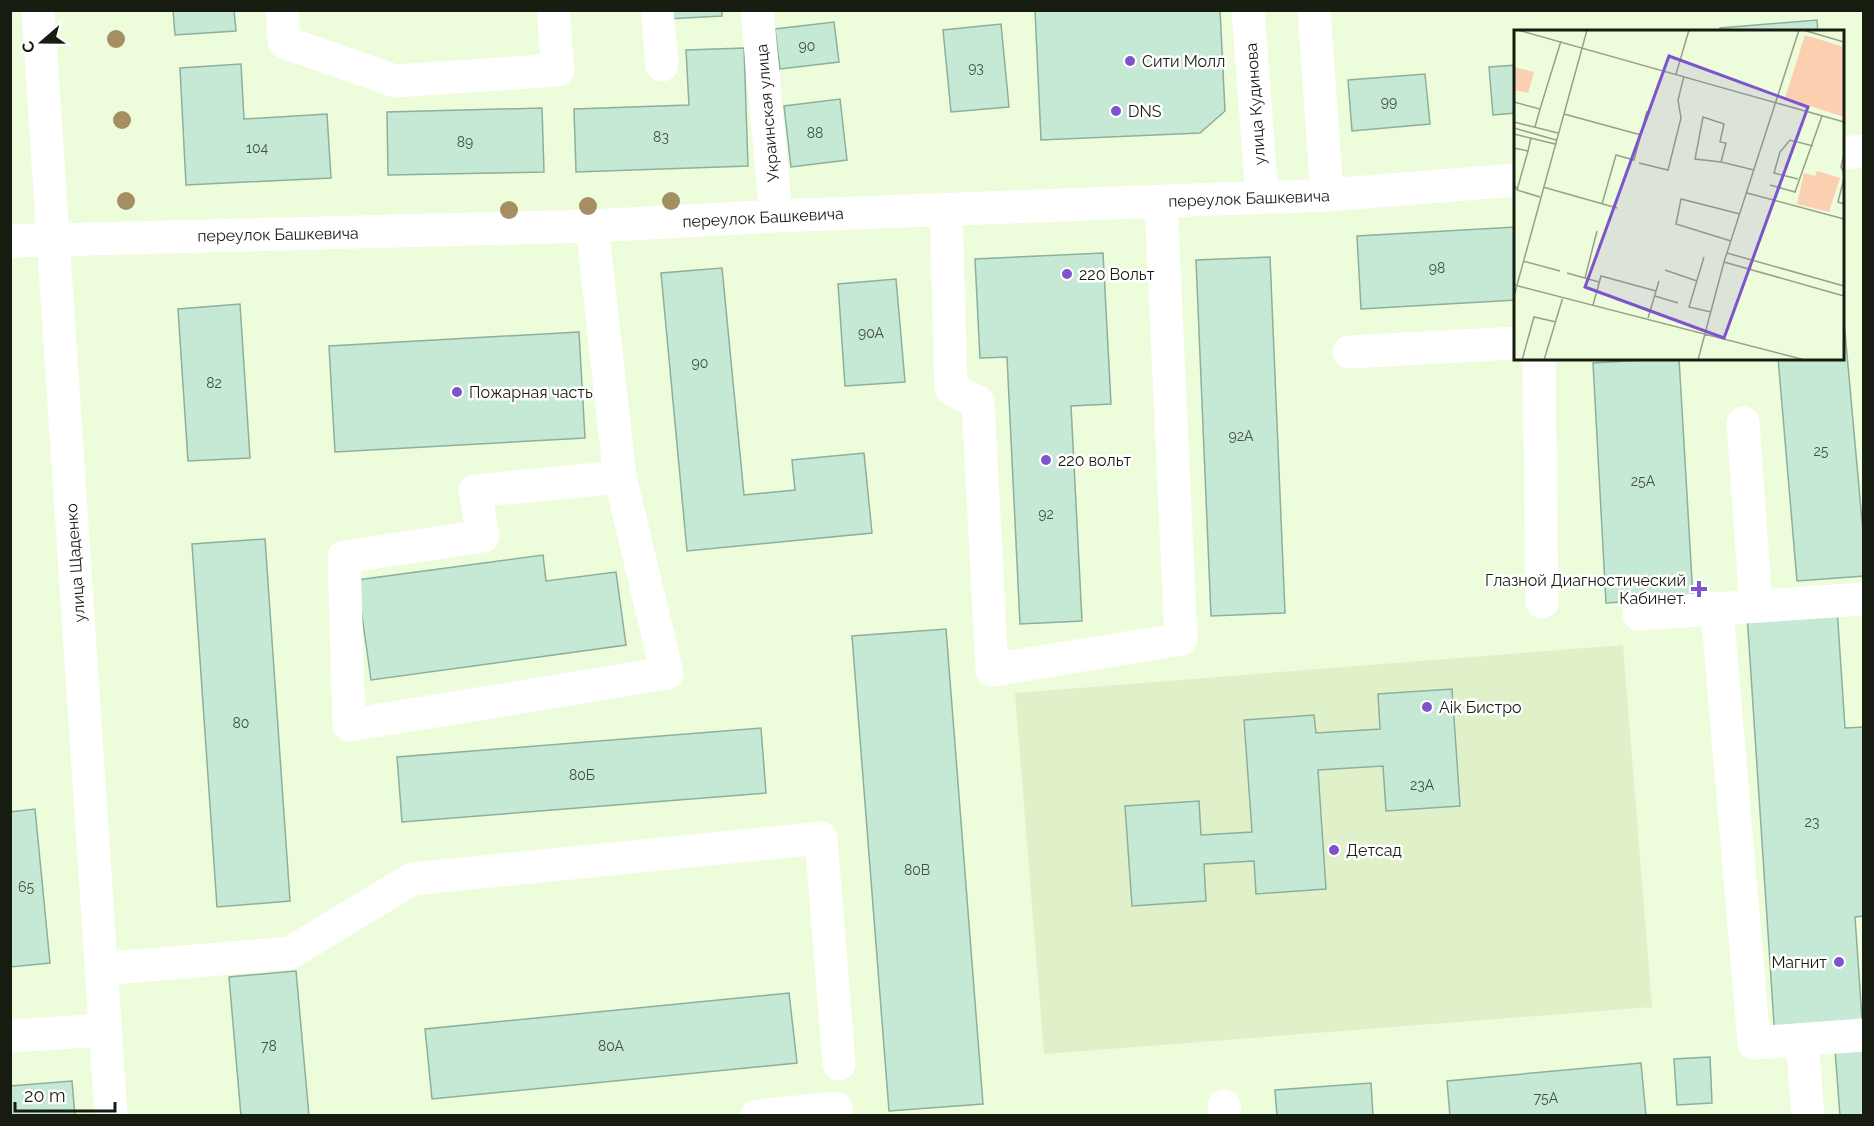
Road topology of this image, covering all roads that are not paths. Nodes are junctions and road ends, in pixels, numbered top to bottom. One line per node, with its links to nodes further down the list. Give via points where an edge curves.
1 (38, 10): 18 (street, улица Щаденко)
2 (282, 10): 3 (street, via 285,42 395,81 558,70)
3 (553, 10)
4 (657, 10): 8 (street)
5 (757, 10): 16 (street, Украинская улица)
6 (1248, 10): 13 (street, улица Кудинова)
7 (1314, 10): 12 (street)
8 (662, 65)
9 (1863, 151): 10 (street)
10 (1844, 153)
11 (1514, 180): 12 (street, переулок Башкевича)
12 (1327, 195): 13 (street, переулок Башкевича)
13 (1262, 197): 14 (street, переулок Башкевича)
14 (1161, 201): 15 (street, переулок Башкевича); 15 (street, via 1181,639 992,669 978,402 951,389)
15 (946, 210): 16 (street, переулок Башкевича)
16 (776, 216): 17 (street, переулок Башкевича)
17 (592, 226): 18 (street, переулок Башкевича); 24 (street)
18 (53, 239): 19 (street, переулок Башкевича); 30 (street, улица Щаденко)
19 (10, 241)
20 (1514, 343): 21 (street)
21 (1349, 352)
22 (1539, 360): 26 (street)
23 (1743, 423): 27 (street)
24 (620, 477): 24 (street, via 475,491 483,536 344,557 349,725 667,673)
25 (1863, 599): 27 (street)
26 (1542, 602)
27 (1756, 606): 28 (street)
28 (1717, 609): 29 (street); 34 (street, via 1754,1043)
29 (1639, 614)
30 (101, 969): 31 (street, улица Щаденко); 35 (street, via 290,953 412,879 821,838)
31 (104, 1030): 33 (street); 36 (street, улица Щаденко)
32 (1863, 1035): 34 (street)
33 (10, 1036)
34 (1802, 1040): 39 (street)
35 (839, 1064)
36 (111, 1116)
37 (757, 1116): 38 (street, via 836,1108)
38 (837, 1116)
39 (1808, 1116)

